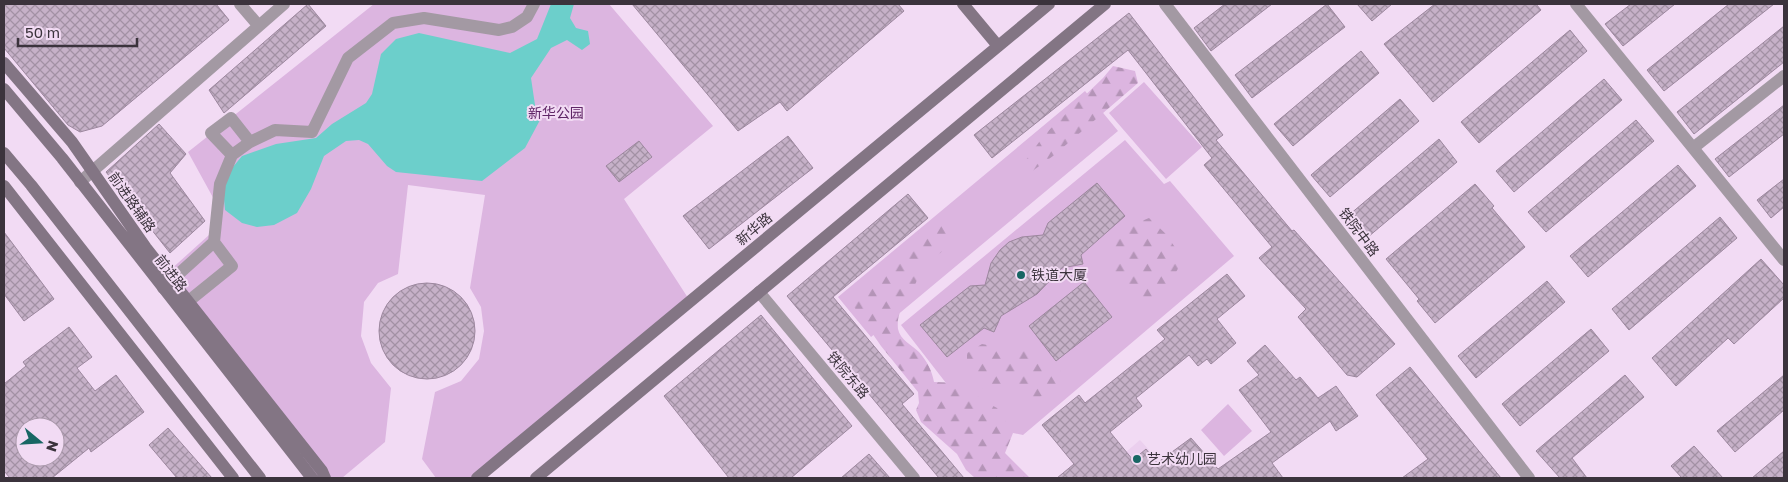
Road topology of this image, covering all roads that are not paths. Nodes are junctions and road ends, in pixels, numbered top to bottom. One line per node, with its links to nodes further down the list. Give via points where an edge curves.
1 (240, 4): 9 (street)
2 (284, 4): 9 (street)
3 (534, 4): 14 (street, via 527,17 512,27 499,30 424,18 393,23 348,58 312,132 275,130)
4 (963, 4): 10 (main road)
5 (1049, 4): 10 (main road, 新华路)
6 (1104, 4): 24 (main road)
7 (1165, 4): 33 (street, 铁院中路)
8 (1576, 4): 15 (street)
9 (258, 25): 18 (street)
10 (998, 46): 30 (main road, 新华路)
11 (4, 63): 18 (main road, 前进路辅路, via 72,142)
12 (1784, 76): 15 (street)
13 (4, 89): 19 (main road, 前进路)
14 (250, 142): 17 (street); 17 (street, via 230,118 212,133)
15 (1693, 148): 22 (street)
16 (4, 153): 27 (main road)
17 (232, 155): 21 (street, via 220,184)
18 (92, 171): 19 (street); 23 (main road, 前进路辅路)
19 (80, 182): 23 (main road, 前进路)
20 (4, 186): 26 (main road)
21 (214, 242): 23 (street); 25 (street, via 232,266)
22 (1784, 260)
23 (167, 284): 25 (main road, 前进路)
24 (759, 292): 31 (main road); 32 (street, 铁院东路)
25 (184, 305): 28 (main road, 前进路); 29 (main road)
26 (233, 478)
27 (260, 478)
28 (312, 478)
29 (325, 478)
30 (477, 478)
31 (536, 478)
32 (914, 478)
33 (1529, 478)

